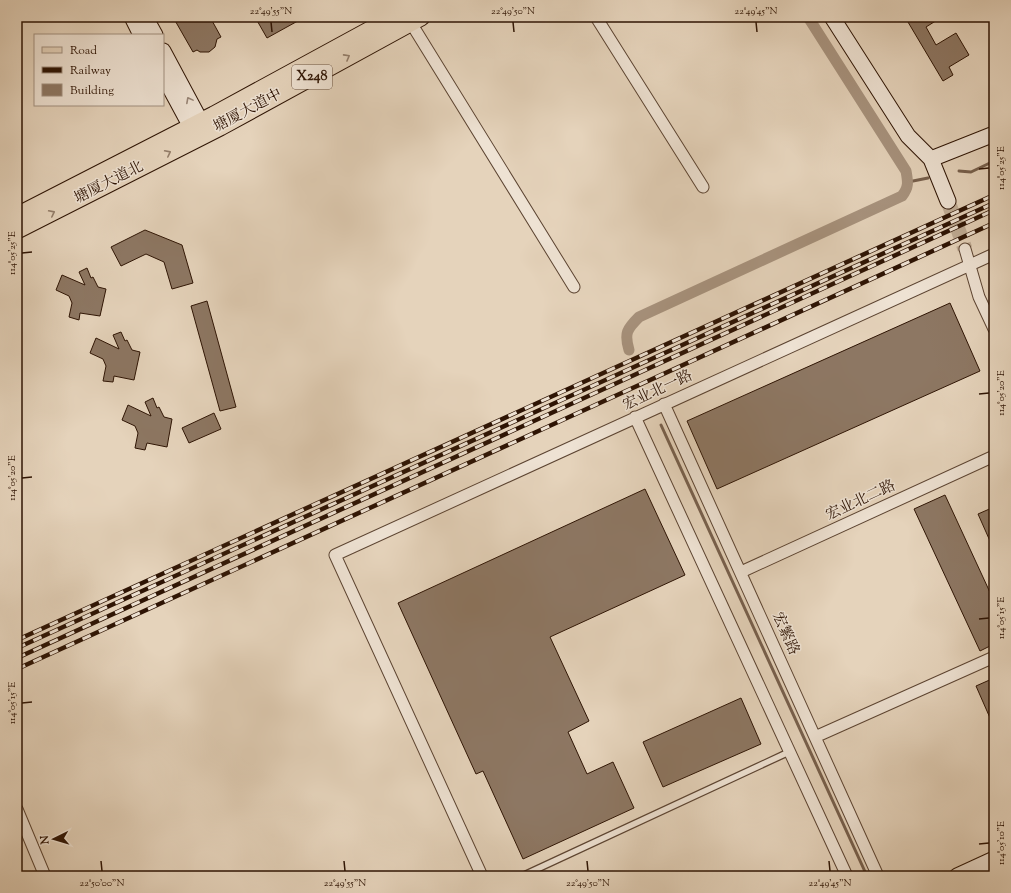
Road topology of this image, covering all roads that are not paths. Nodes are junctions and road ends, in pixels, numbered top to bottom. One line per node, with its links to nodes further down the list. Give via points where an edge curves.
1 (132, 17): 7 (street)
2 (145, 17): 8 (street)
3 (394, 17): 11 (main road, 塘厦大道中 / X248)
4 (596, 17): 14 (street)
5 (832, 17): 13 (street, via 908,136)
6 (416, 20): 11 (main road, 塘厦大道中 / X248, one-way to 6); 21 (street)
7 (140, 34)
8 (154, 34)
9 (164, 53): 11 (street, one-way to 9)
10 (164, 77): 11 (street)
11 (198, 128): 16 (main road, 塘厦大道北 / X248); 17 (main road, 塘厦大道北 / X248, one-way to 11)
12 (994, 134): 13 (street)
13 (931, 159): 15 (street)
14 (703, 187)
15 (948, 201)
16 (17, 216)
17 (17, 230)
18 (965, 249): 20 (street)
19 (994, 254): 20 (street, 宏业北一路)
20 (970, 265): 22 (street, via 979,297); 23 (street, 宏业北一路)
21 (574, 287)
22 (994, 329)
23 (664, 404): 24 (street, 宏业北一路); 26 (street, 宏繁路)
24 (636, 418): 29 (street); 34 (street, 宏业北一路, via 335,555)
25 (994, 456): 26 (street, 宏业北二路)
26 (741, 572): 28 (street, 宏繁路)
27 (994, 657): 28 (street)
28 (815, 737): 37 (street, 宏繁路)
29 (790, 752): 35 (lane); 36 (street)
30 (17, 810): 33 (street)
31 (994, 859): 38 (street)
32 (994, 874): 39 (street)
33 (45, 876)
34 (482, 876)
35 (522, 876)
36 (847, 876)
37 (878, 876)
38 (957, 876)
39 (990, 876)

